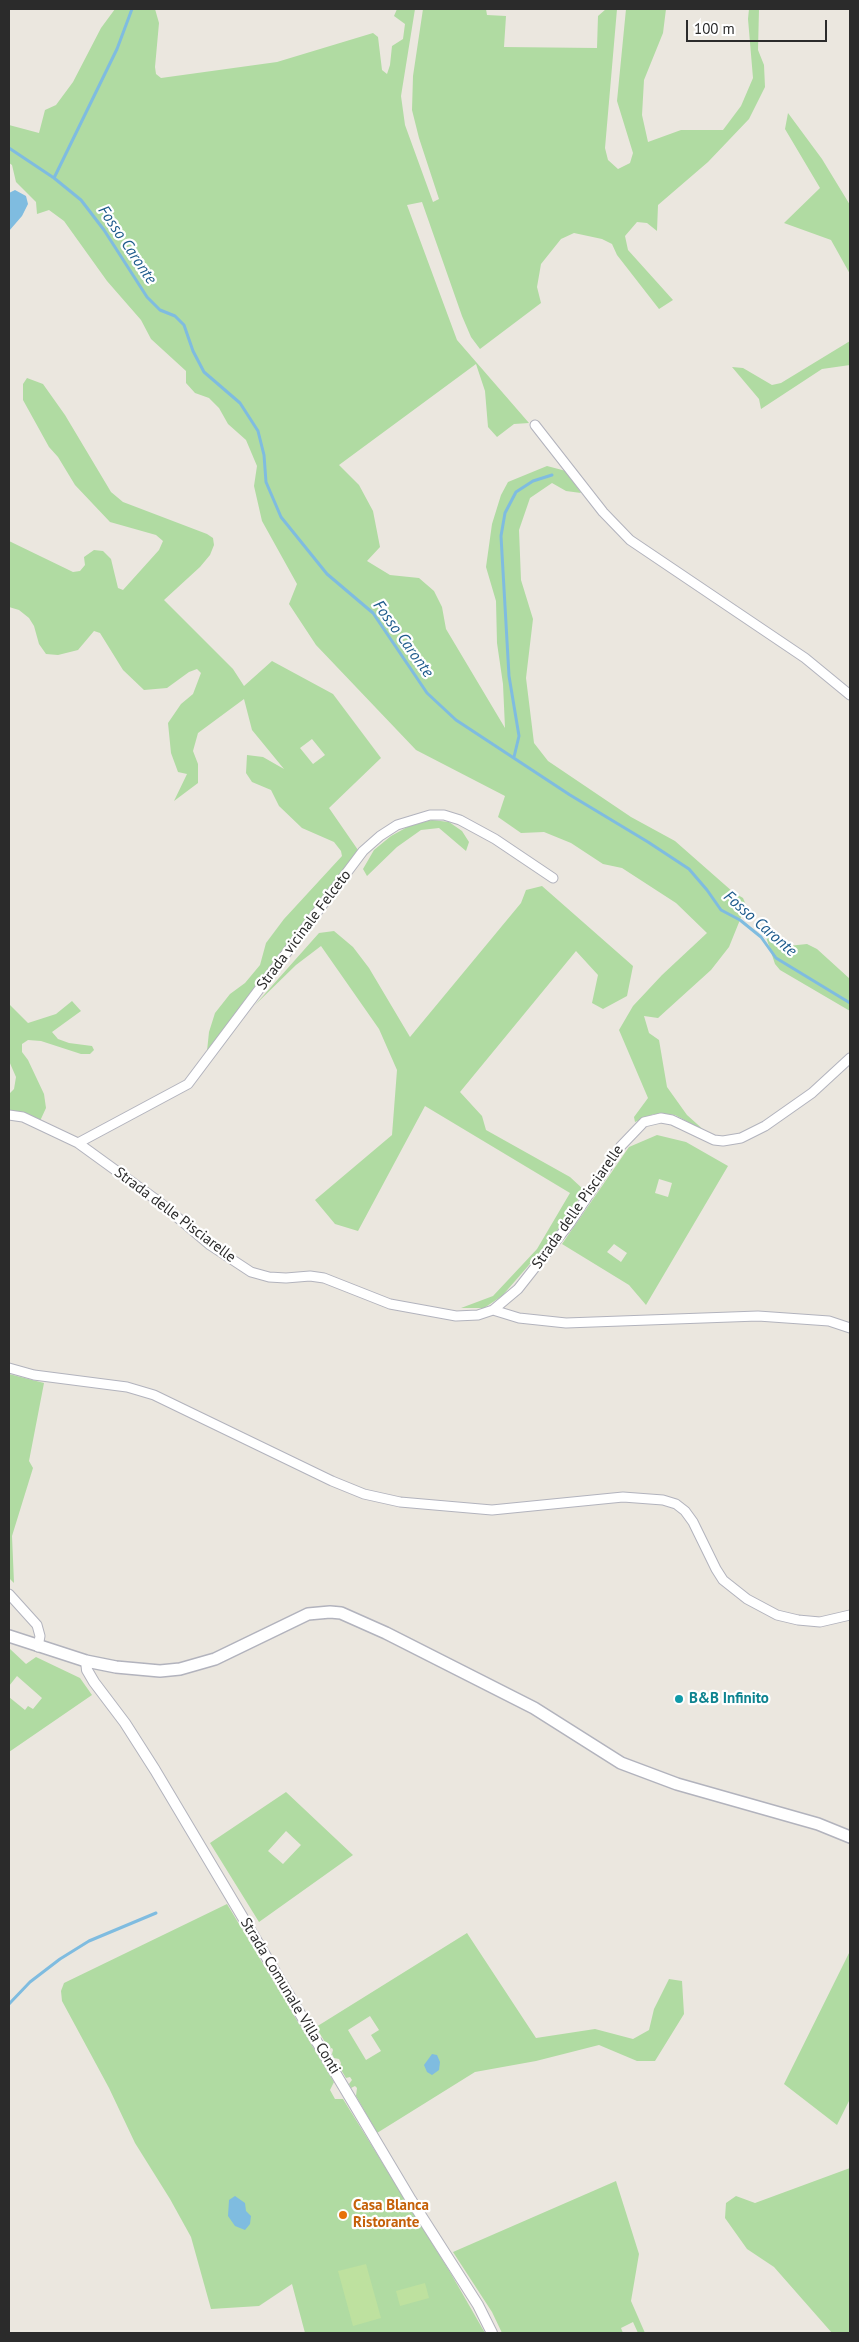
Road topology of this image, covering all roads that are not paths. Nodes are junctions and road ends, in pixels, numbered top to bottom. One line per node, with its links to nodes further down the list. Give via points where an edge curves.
1 (535, 425): 2 (street, via 603,512 630,540 805,658)
2 (850, 695)
3 (553, 878): 6 (street, Strada vicinale Felceto, via 495,838 460,820 430,815 397,825 364,851 188,1084)
4 (850, 1058): 7 (street, Strada delle Pisciarelle, via 812,1093 765,1126 741,1138 714,1140 661,1118 644,1122 621,1146 570,1223 531,1274)
5 (9, 1115): 6 (street, Strada delle Pisciarelle, via 23,1117)
6 (78, 1143): 7 (street, Strada delle Pisciarelle, via 158,1201 210,1245 251,1272 269,1277 324,1278 390,1304 423,1312 456,1316 478,1315)
7 (493, 1310): 8 (street, via 519,1318 566,1323 758,1316 829,1321)
8 (850, 1328)
9 (9, 1368): 11 (street, via 34,1375 127,1387 154,1395 332,1481 364,1494 391,1500 492,1510 623,1498 663,1500 685,1511 720,1575 747,1599 777,1615 798,1620 820,1622)
10 (9, 1594): 13 (street, via 37,1625)
11 (850, 1615)
12 (9, 1636): 13 (main road)
13 (38, 1647): 14 (main road)
14 (86, 1661): 15 (main road, via 139,1670 180,1669 214,1659 308,1614 341,1613 534,1708 621,1763 685,1786 818,1824); 16 (street, Strada Comunale Villa Conti, via 94,1682 155,1770)
15 (850, 1837)
16 (492, 2333)

